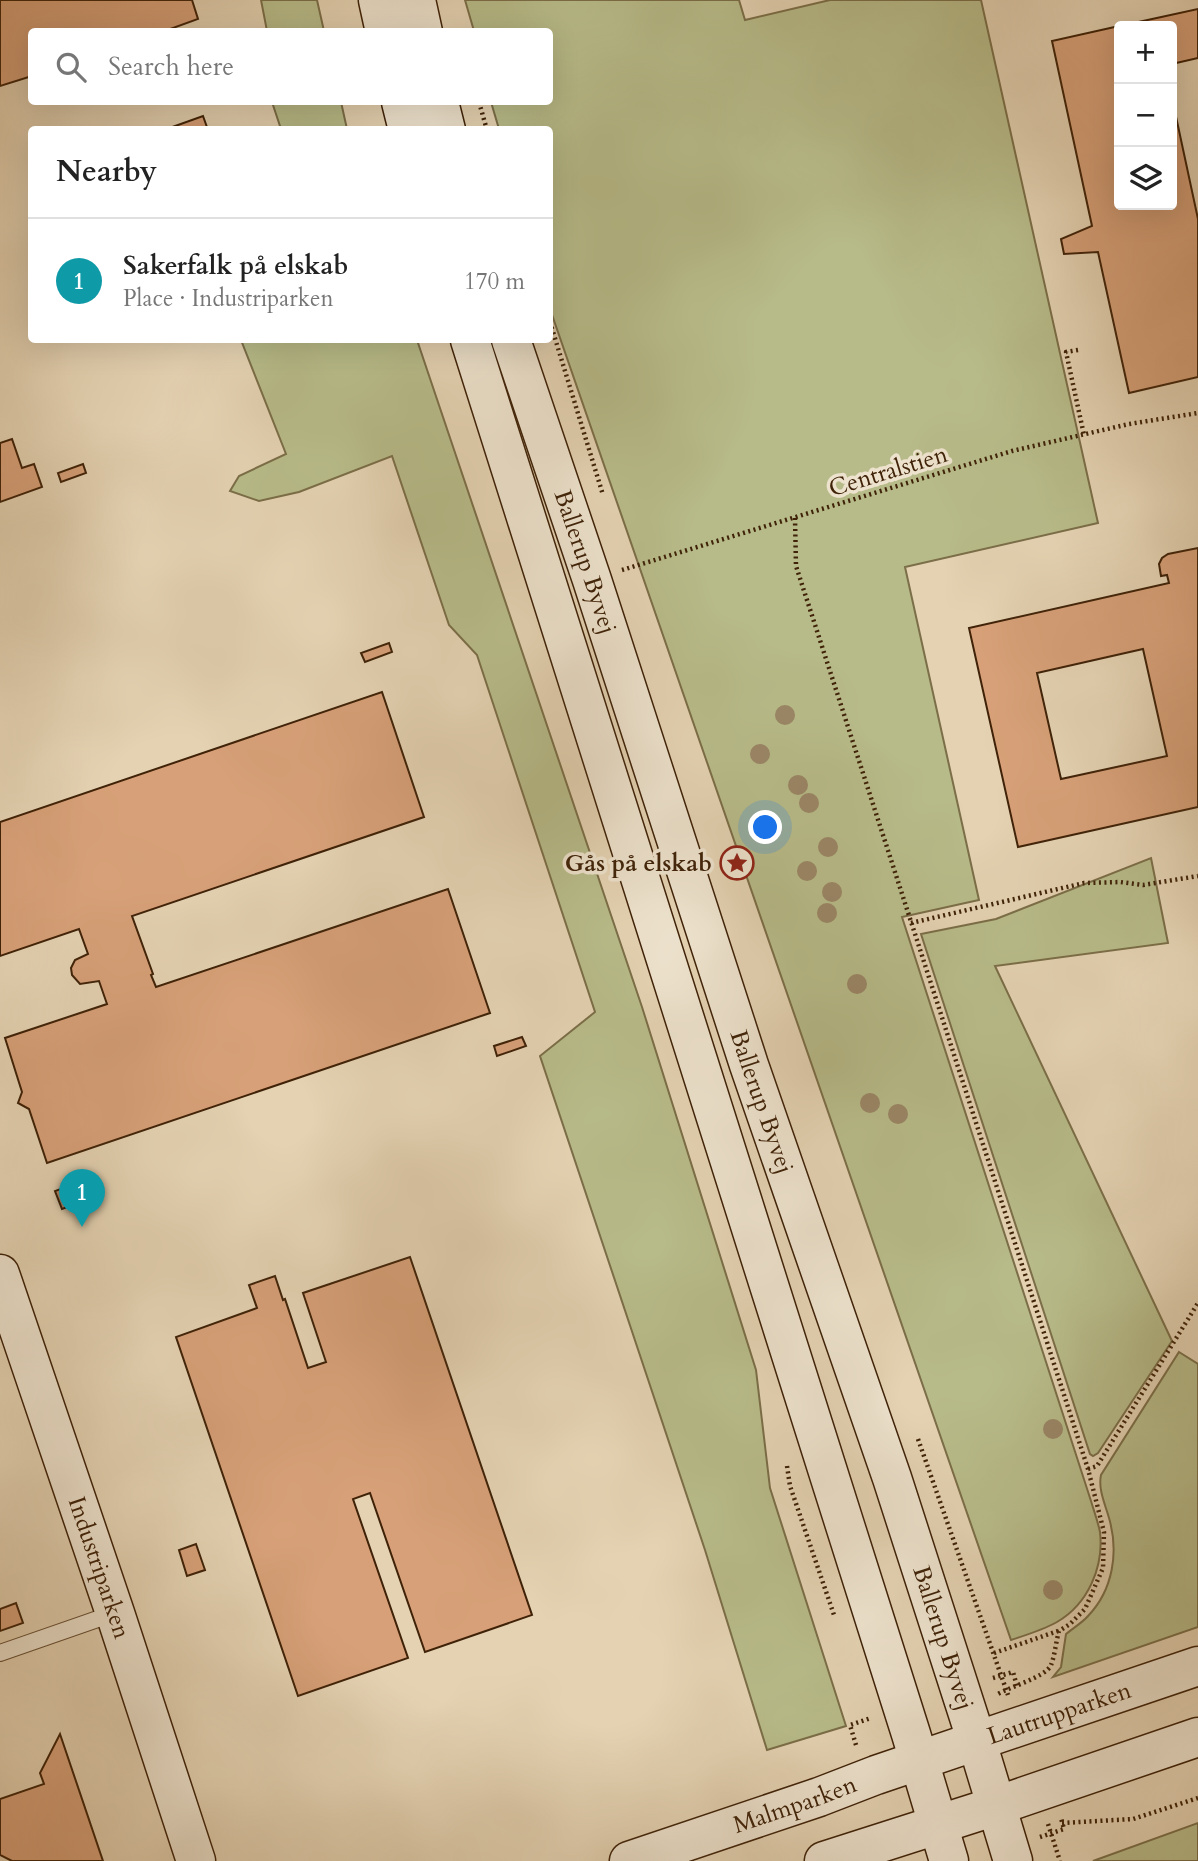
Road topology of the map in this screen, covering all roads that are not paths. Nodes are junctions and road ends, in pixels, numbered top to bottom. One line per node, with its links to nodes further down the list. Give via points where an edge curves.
1 (378, 0): 3 (main road)
2 (416, 0): 4 (main road)
3 (384, 28)
4 (422, 28)
5 (402, 105): 7 (main road)
6 (440, 105): 8 (main road)
7 (407, 126)
8 (445, 126)
9 (471, 343): 18 (main road, Ballerup Byvej)
10 (512, 343): 17 (main road, Ballerup Byvej, via 609,574 749,1065 892,1478)
11 (0, 1274): 12 (main road, Industriparken)
12 (115, 1613): 13 (lane); 21 (main road, Industriparken)
13 (4, 1652): 14 (lane)
14 (0, 1666)
15 (1198, 1666): 17 (main road, Lautrupparken)
16 (1198, 1737): 19 (main road)
17 (977, 1742): 18 (main road, Lautrupparken); 19 (main road, Ballerup Byvej)
18 (920, 1761): 20 (main road, Ballerup Byvej); 22 (main road, Malmparken)
19 (996, 1806): 20 (main road); 25 (main road, Ballerup Byvej)
20 (937, 1825): 23 (main road); 24 (main road, Ballerup Byvej)
21 (196, 1861)
22 (629, 1861)
23 (824, 1861)
24 (949, 1861)
25 (1013, 1861)

